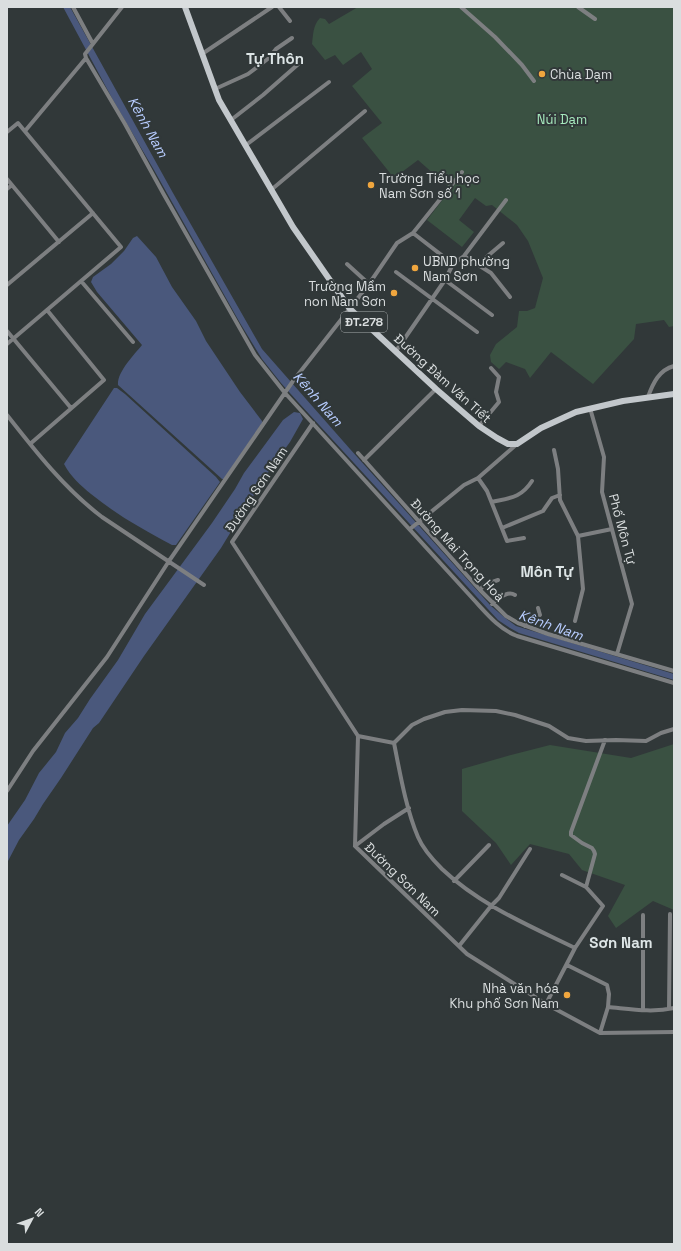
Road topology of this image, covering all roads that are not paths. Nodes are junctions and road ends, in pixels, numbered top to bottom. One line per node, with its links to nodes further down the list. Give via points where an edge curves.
1 (73, 7): 11 (street)
2 (122, 7): 11 (street)
3 (185, 7): 12 (main road, Đường Đàm Văn Tiết / ĐT.278)
4 (272, 7): 12 (street)
5 (279, 7): 9 (street)
6 (461, 7): 15 (street, via 495,37)
7 (578, 7): 8 (street)
8 (595, 19)
9 (290, 21)
10 (292, 38): 17 (street, via 248,74)
11 (93, 44): 13 (street)
12 (202, 54): 17 (main road, Đường Đàm Văn Tiết / ĐT.278)
13 (86, 56): 20 (street); 56 (street, via 250,347)
14 (303, 60): 19 (street)
15 (534, 81)
16 (328, 82): 22 (street)
17 (215, 89): 19 (main road, Đường Đàm Văn Tiết / ĐT.278)
18 (365, 111): 27 (street)
19 (231, 120): 22 (main road, Đường Đàm Văn Tiết / ĐT.278)
20 (25, 131): 21 (street, via 18,123); 29 (street)
21 (7, 132)
22 (246, 145): 27 (main road, Đường Đàm Văn Tiết / ĐT.278)
23 (462, 172): 30 (street)
24 (7, 179): 25 (street)
25 (12, 185): 26 (street); 31 (street)
26 (7, 189)
27 (271, 190): 44 (main road, Đường Đàm Văn Tiết / ĐT.278, via 293,228)
28 (506, 200): 33 (street)
29 (93, 213): 31 (street); 39 (street, via 121,247)
30 (413, 233): 35 (street); 40 (street, via 397,243)
31 (59, 242): 41 (street)
32 (503, 243): 36 (street)
33 (464, 256): 35 (street); 36 (street)
34 (347, 264): 40 (street)
35 (453, 264): 38 (street)
36 (477, 265): 42 (street, via 491,273)
37 (396, 272): 43 (street)
38 (445, 280): 43 (street); 46 (street)
39 (81, 281): 45 (street); 50 (street)
40 (369, 284): 44 (street)
41 (7, 285)
42 (510, 297)
43 (432, 299): 48 (street); 52 (street)
44 (350, 309): 52 (main road, Đường Đàm Văn Tiết / ĐT.278); 56 (street)
45 (47, 310): 49 (street); 59 (street, via 104,380)
46 (492, 315)
47 (7, 331): 49 (street)
48 (477, 332)
49 (13, 338): 51 (street); 59 (street)
50 (133, 342)
51 (7, 344)
52 (396, 351): 55 (main road, Đường Đàm Văn Tiết / ĐT.278)
53 (674, 366): 58 (street, via 658,375)
54 (490, 368): 63 (street, via 499,377 496,392 499,402)
55 (436, 389): 63 (main road, Đường Đàm Văn Tiết / ĐT.278); 68 (street)
56 (285, 393): 62 (street); 79 (street)
57 (674, 394): 58 (main road)
58 (648, 397): 60 (main road)
59 (71, 408): 64 (street)
60 (590, 408): 65 (main road, via 561,418); 76 (street, Phố Môn Tự, via 604,457 602,492)
61 (7, 415): 64 (street)
62 (313, 422): 75 (street); 92 (street, Đường Sơn Nam, via 232,542)
63 (479, 426): 65 (main road, Đường Đàm Văn Tiết / ĐT.278, via 508,444)
64 (30, 444): 79 (street, via 87,506)
65 (517, 444): 69 (street)
66 (554, 450): 71 (street)
67 (358, 453): 68 (street, Đường Mai Trọng Hoà)
68 (364, 460): 73 (street, Đường Mai Trọng Hoà)
69 (478, 478): 72 (street); 73 (street, via 464,485)
70 (532, 481): 72 (street, via 519,494)
71 (560, 495): 74 (street, via 552,498 543,511); 77 (street, via 560,500)
72 (492, 502): 74 (street)
73 (418, 521): 75 (street); 82 (street, Đường Mai Trọng Hoà)
74 (502, 528): 78 (street, via 507,541)
75 (410, 529): 90 (street, via 488,615 508,632)
76 (612, 529): 77 (street); 88 (street, Phố Môn Tự, via 632,604)
77 (578, 536): 86 (street, via 583,589)
78 (524, 538)
79 (170, 563): 81 (street); 95 (street, via 107,657 33,751)
80 (498, 580): 82 (street, via 484,585)
81 (204, 585)
82 (480, 590): 84 (street, Đường Mai Trọng Hoà)
83 (515, 595): 84 (street, via 508,594)
84 (492, 604): 87 (street, Đường Mai Trọng Hoà, via 518,624)
85 (538, 608): 87 (street, via 540,615)
86 (575, 621)
87 (526, 626): 88 (street, Đường Mai Trọng Hoà)
88 (617, 654): 89 (street, Đường Mai Trọng Hoà)
89 (674, 671)
90 (674, 683)
91 (674, 729): 93 (street, via 646,741)
92 (358, 736): 94 (street); 97 (street, Đường Sơn Nam)
93 (605, 740): 94 (street, via 586,741 568,738 549,726 496,711 462,710 446,712 412,724); 102 (street, via 570,832 574,838 594,850)
94 (394, 743): 96 (street)
95 (7, 791)
96 (409, 808): 97 (street); 101 (street, via 418,838 426,851)
97 (355, 846): 106 (street, Đường Sơn Nam)
98 (489, 846): 101 (street)
99 (530, 849): 103 (street, via 499,898)
100 (562, 875): 102 (street)
101 (454, 881): 103 (street)
102 (586, 887): 107 (street, via 603,906)
103 (491, 906): 106 (street); 107 (street)
104 (670, 914): 111 (street)
105 (643, 915): 112 (street)
106 (459, 946): 109 (street, Đường Sơn Nam, via 467,954)
107 (575, 948): 108 (street)
108 (567, 965): 109 (street); 110 (street, via 607,985)
109 (546, 1004): 114 (street, Đường Sơn Nam)
110 (608, 1007): 112 (street); 114 (street)
111 (672, 1008): 112 (street)
112 (643, 1010)
113 (674, 1032): 114 (street, Đường Sơn Nam)
114 (600, 1033)

